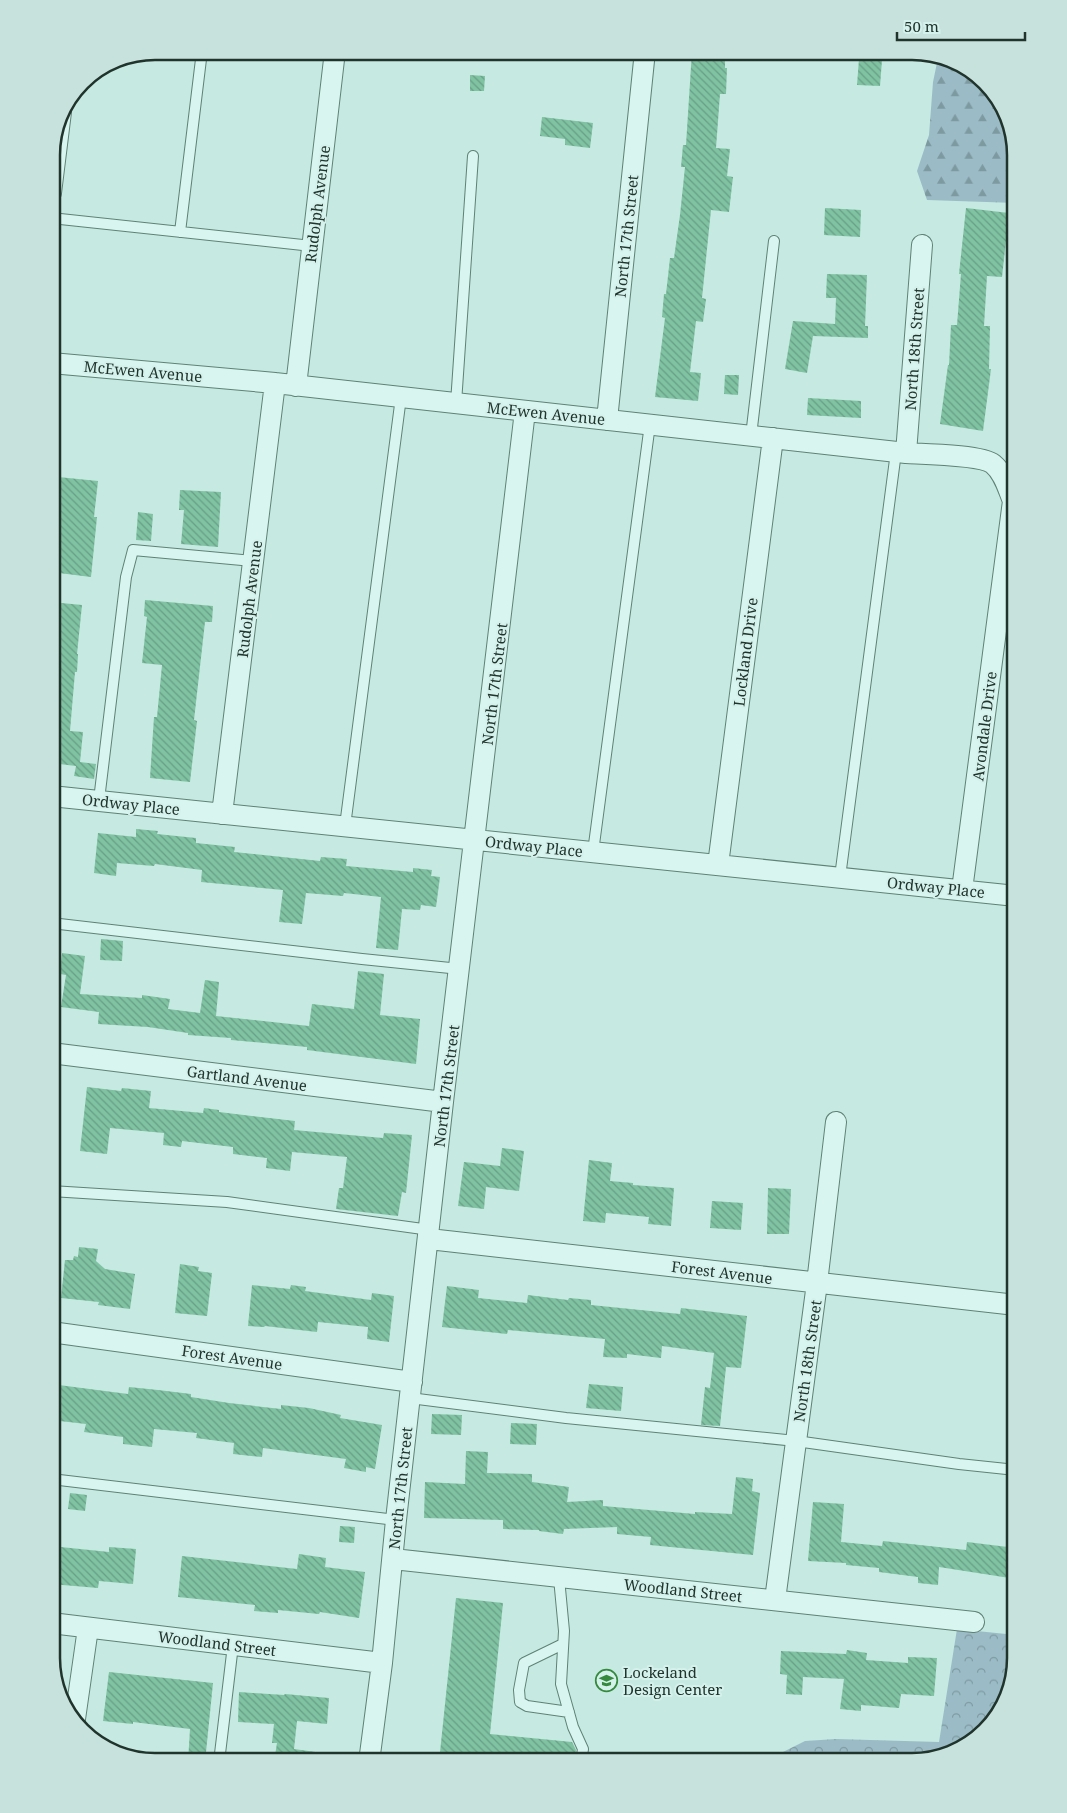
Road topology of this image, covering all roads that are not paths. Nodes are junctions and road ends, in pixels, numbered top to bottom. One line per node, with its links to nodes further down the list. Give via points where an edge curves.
1 (201, 60): 6 (lane)
2 (334, 60): 9 (street, Rudolph Avenue)
3 (644, 60): 16 (street, North 17th Street)
4 (472, 156): 14 (lane)
5 (60, 219): 6 (lane)
6 (180, 232): 9 (lane)
7 (774, 241): 18 (lane)
8 (922, 245): 20 (street, North 18th Street)
9 (312, 246): 12 (street, Rudolph Avenue)
10 (60, 364): 11 (street, McEwen Avenue)
11 (275, 384): 12 (street, McEwen Avenue); 23 (street, Rudolph Avenue)
12 (296, 386): 13 (street, McEwen Avenue)
13 (401, 397): 14 (street, McEwen Avenue); 27 (lane)
14 (456, 403): 15 (street, McEwen Avenue)
15 (526, 411): 16 (street, McEwen Avenue); 28 (street, North 17th Street)
16 (607, 420): 17 (street, McEwen Avenue)
17 (650, 424): 18 (street, McEwen Avenue); 29 (lane)
18 (751, 436): 19 (street, McEwen Avenue)
19 (773, 438): 20 (street, McEwen Avenue); 30 (street, Lockland Drive)
20 (901, 452): 21 (street, McEwen Avenue, via 979,458 993,463); 31 (lane)
21 (1007, 485)
22 (1007, 553): 32 (street, Avondale Drive)
23 (253, 561): 25 (lane, via 134,550 126,577); 26 (street, Rudolph Avenue)
24 (60, 797): 25 (street, Ordway Place)
25 (99, 800): 26 (street, Ordway Place)
26 (222, 814): 27 (street, Ordway Place)
27 (345, 826): 28 (street, Ordway Place)
28 (476, 840): 29 (street, Ordway Place); 35 (street, North 17th Street)
29 (593, 852): 30 (street, Ordway Place)
30 (718, 865): 31 (street, Ordway Place)
31 (840, 878): 32 (street, Ordway Place)
32 (962, 890): 33 (street, Ordway Place)
33 (1007, 895)
34 (60, 924): 35 (lane)
35 (460, 968): 37 (street, North 17th Street)
36 (60, 1054): 37 (street, Gartland Avenue)
37 (443, 1102): 40 (street, North 17th Street)
38 (836, 1122): 41 (street, North 18th Street)
39 (60, 1192): 40 (lane, via 227,1202)
40 (429, 1235): 41 (street, Forest Avenue); 44 (street, North 17th Street)
41 (817, 1283): 42 (street, Forest Avenue); 45 (street, North 18th Street)
42 (1007, 1304)
43 (60, 1333): 44 (street, Forest Avenue)
44 (411, 1390): 45 (lane, via 566,1418); 48 (street, North 17th Street)
45 (796, 1441): 46 (lane); 51 (street, North 18th Street)
46 (1007, 1469)
47 (60, 1481): 48 (lane)
48 (396, 1520): 49 (street, North 17th Street)
49 (392, 1559): 50 (street, Woodland Street); 57 (street, North 17th Street)
50 (559, 1578): 51 (street, Woodland Street); 55 (lane)
51 (775, 1600): 52 (street, Woodland Street)
52 (974, 1622)
53 (60, 1624): 54 (street, Woodland Street)
54 (88, 1628): 56 (street, Woodland Street); 58 (street)
55 (563, 1644): 59 (lane, via 561,1684); 59 (lane, via 524,1663 520,1702 527,1706)
56 (233, 1645): 57 (street, Woodland Street); 60 (lane)
57 (382, 1663): 61 (street, North 17th Street)
58 (76, 1711)
59 (569, 1712): 62 (lane)
60 (220, 1753)
61 (370, 1753)
62 (583, 1753)

